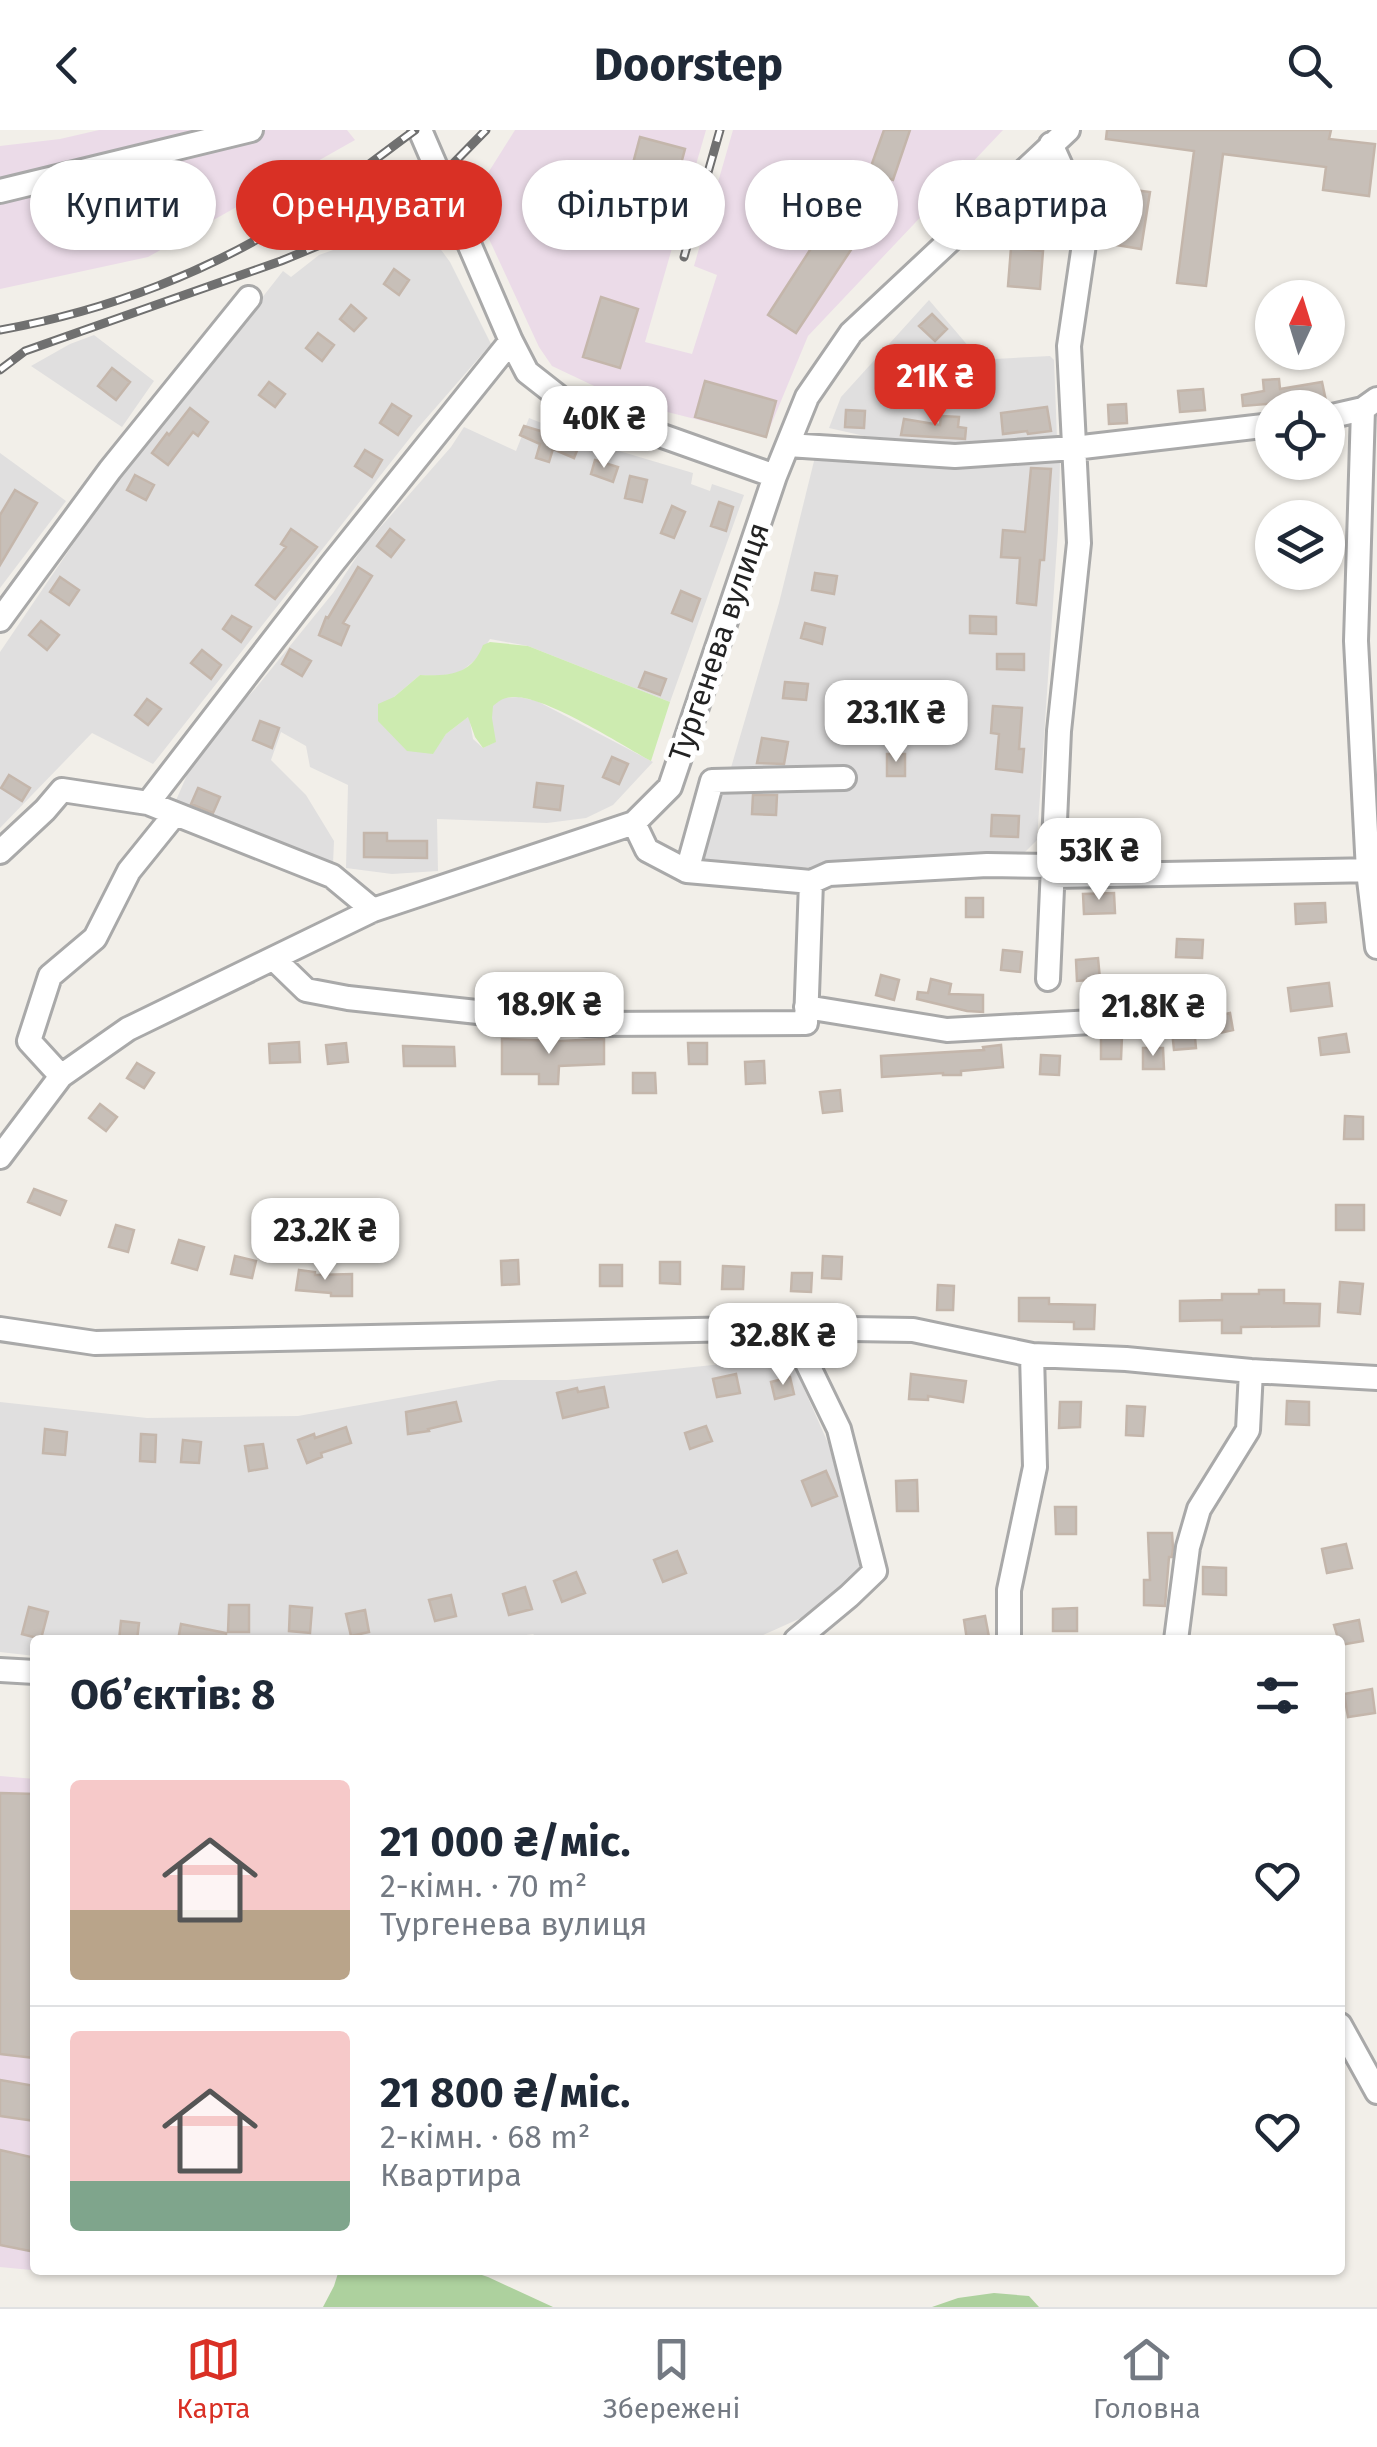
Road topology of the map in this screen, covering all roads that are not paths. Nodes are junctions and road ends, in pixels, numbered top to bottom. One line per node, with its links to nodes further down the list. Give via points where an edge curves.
1 (252, 130): 4 (street)
2 (420, 130): 6 (street)
3 (1059, 137): 10 (street, Тургенева вулиця, via 851,333 807,397); 11 (street, via 1087,224 1069,346)
4 (0, 191)
5 (249, 298): 13 (street)
6 (511, 341): 12 (street, via 527,372 564,401); 15 (street)
7 (1370, 404): 8 (street); 19 (street, via 1356,640)
8 (1345, 412)
9 (1255, 427): 11 (street)
10 (788, 445): 11 (street, via 956,456); 12 (street, Тургенева вулиця)
11 (1074, 448): 21 (street, via 1079,542 1058,731)
12 (775, 476): 17 (street, Тургенева вулиця, via 670,787)
13 (0, 620)
14 (844, 778): 20 (street, via 712,781)
15 (148, 803): 16 (street); 18 (street, via 62,790)
16 (175, 814): 23 (street, via 332,876); 29 (street, via 129,871 95,938 50,976 29,1041)
17 (634, 822): 20 (street, via 647,850); 23 (street, Тургенева вулиця)
18 (0, 852)
19 (1372, 870): 21 (street); 24 (street)
20 (687, 871): 22 (street)
21 (1053, 871): 22 (street, via 987,865 828,874); 26 (street)
22 (812, 882): 27 (street)
23 (373, 910): 25 (street, Тургенева вулиця)
24 (1377, 947)
25 (274, 958): 27 (street, via 306,990 588,1024 806,1023); 29 (street, Тургенева вулиця, via 128,1030)
26 (1048, 979)
27 (806, 1007): 28 (street, via 946,1030)
28 (1164, 1018)
29 (61, 1076): 30 (street, Тургенева вулиця)
30 (0, 1157)
31 (790, 1328): 32 (street, via 95,1343); 33 (street, via 913,1330); 36 (street, via 840,1429 875,1571)
32 (0, 1329)
33 (1032, 1355): 34 (street); 37 (street, via 1035,1467 1009,1590)
34 (1252, 1372): 35 (street); 38 (street, via 1248,1430 1199,1510 1188,1547)
35 (1377, 1378)
36 (802, 1635)
37 (1009, 1635)
38 (1177, 1635)
39 (0, 1670): 40 (street)
40 (30, 1672)
41 (1345, 2034): 42 (street)
42 (1377, 2092)

